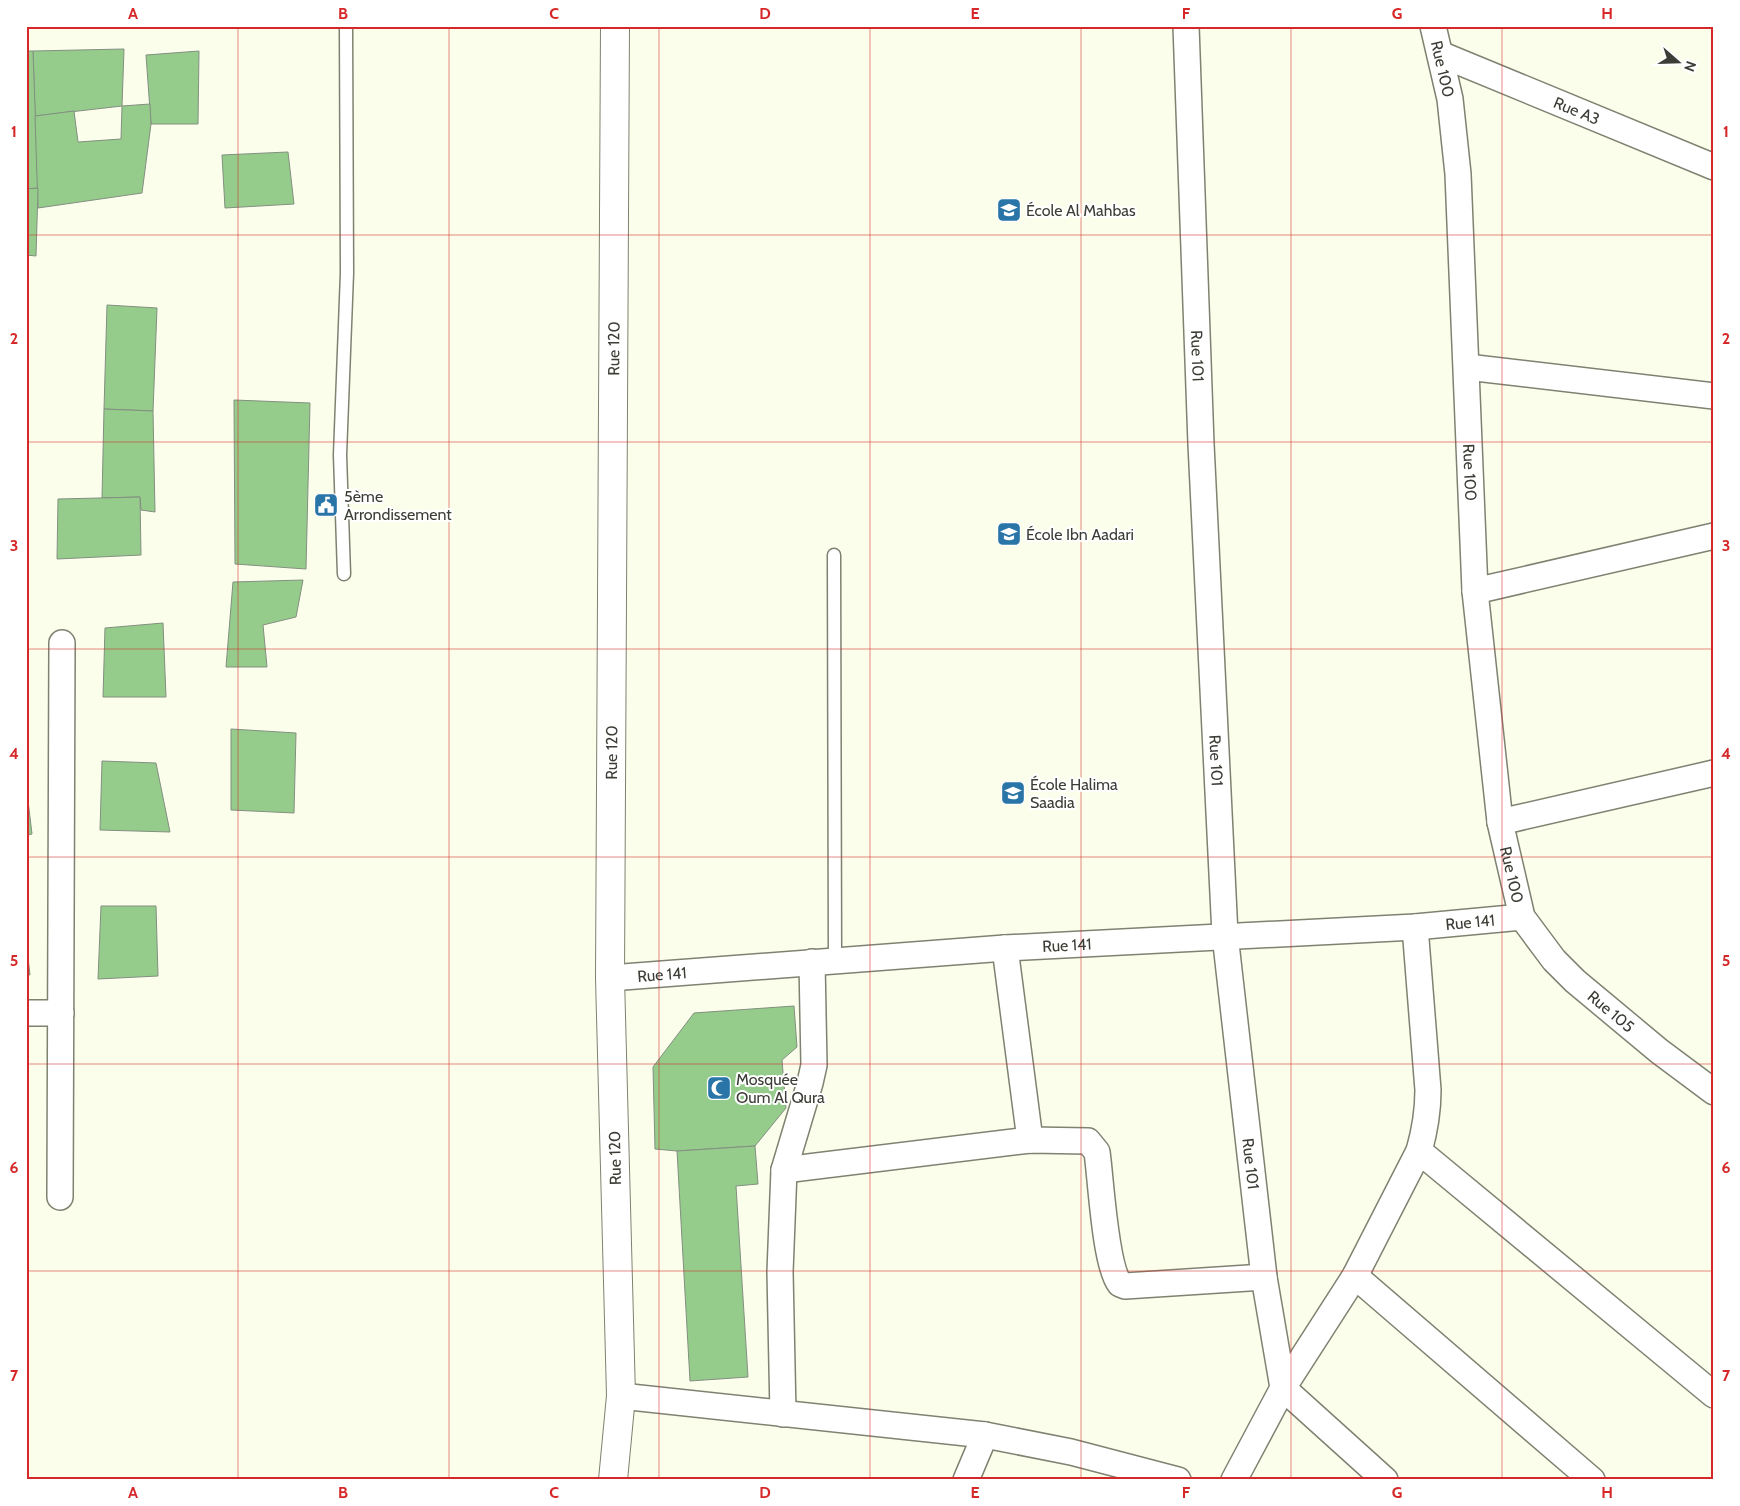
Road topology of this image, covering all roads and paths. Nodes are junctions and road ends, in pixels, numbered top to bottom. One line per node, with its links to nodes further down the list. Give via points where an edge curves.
1 (346, 26): 11 (lane, via 347,273 340,454)
2 (614, 26): 21 (street, Rue 120)
3 (1186, 26): 18 (street, Rue 101, via 1201,444)
4 (1434, 26): 5 (street, Rue 100)
5 (1440, 54): 6 (street, Rue A3); 7 (street, Rue 100, via 1450,98 1458,174)
6 (1714, 167)
7 (1467, 367): 8 (street); 12 (street, Rue 100)
8 (1714, 396)
9 (1714, 536): 12 (street)
10 (834, 555): 20 (lane)
11 (344, 574)
12 (1475, 591): 15 (street, Rue 100)
13 (62, 643): 23 (street)
14 (1714, 773): 15 (street)
15 (1500, 822): 16 (street, Rue 100)
16 (1522, 917): 17 (street, Rue 141); 24 (street, Rue 105, via 1554,960 1575,981)
17 (1414, 927): 18 (street, Rue 141); 26 (street, via 1428,1098 1426,1129)
18 (1225, 935): 19 (street, Rue 141); 30 (street, Rue 101)
19 (1005, 948): 20 (street, Rue 141); 25 (street)
20 (824, 962): 21 (street, Rue 141); 27 (street, via 814,1065)
21 (610, 978): 33 (street, Rue 120)
22 (26, 1013): 23 (street)
23 (61, 1013): 28 (street)
24 (1714, 1092)
25 (1030, 1140): 27 (street); 30 (street, via 1082,1139 1094,1146 1109,1250 1120,1284)
26 (1419, 1151): 29 (street); 32 (street)
27 (784, 1170): 34 (street, via 780,1272)
28 (60, 1197)
29 (1355, 1276): 31 (street); 41 (street)
30 (1264, 1277): 31 (street, Rue 101)
31 (1283, 1388): 39 (street); 40 (street)
32 (1714, 1395)
33 (621, 1396): 34 (street); 36 (street, Rue 120)
34 (783, 1414): 35 (street)
35 (985, 1435): 37 (street); 38 (street, via 1071,1452)
36 (614, 1480)
37 (966, 1480)
38 (1178, 1480)
39 (1234, 1480)
40 (1385, 1480)
41 (1592, 1480)

